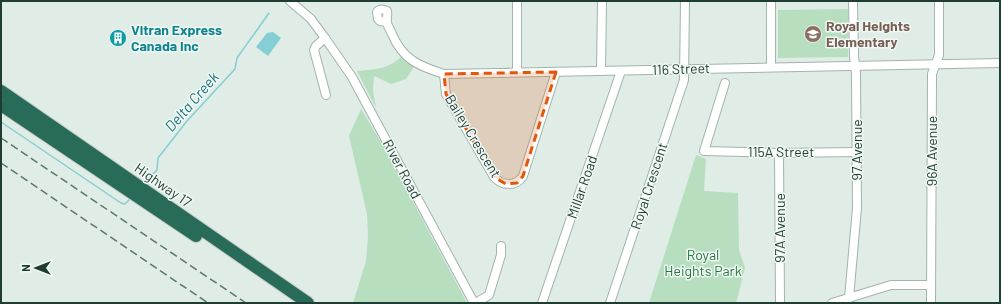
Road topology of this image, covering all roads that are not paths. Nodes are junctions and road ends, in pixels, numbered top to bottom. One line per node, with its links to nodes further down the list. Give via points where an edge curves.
1 (290, 1): 9 (street, River Road, via 311,19)
2 (517, 1): 17 (street)
3 (602, 1): 15 (street)
4 (685, 1): 14 (street, Royal Crescent)
5 (771, 1): 13 (street)
6 (853, 1): 12 (street, 97 Avenue)
7 (939, 1): 11 (street, 96A Avenue, via 939,55)
8 (387, 22): 19 (street, 116 Street, via 398,47 413,61)
9 (325, 38): 22 (street, via 314,50); 31 (street, River Road, via 352,77)
10 (1000, 63): 11 (street, 116 Street)
11 (936, 64): 12 (street, 116 Street); 27 (street, 96A Avenue, via 932,74)
12 (855, 66): 13 (street, 116 Street); 24 (street, 97 Avenue)
13 (771, 67): 14 (street, 116 Street)
14 (685, 69): 16 (street, 116 Street); 33 (street, Royal Crescent, via 684,80)
15 (601, 71): 16 (street, 116 Street); 18 (street, 116 Street)
16 (621, 71): 32 (street, Millar Road)
17 (517, 72): 18 (street, 116 Street); 19 (street, 116 Street)
18 (556, 72): 19 (street, Bailey Crescent, via 523,176 513,184 501,182 494,176 446,94)
19 (444, 74)
20 (725, 83): 25 (street, 115A Street, via 704,151)
21 (1, 91): 30 (highway, Highway 17)
22 (326, 95)
23 (1, 105): 29 (highway, Highway 17)
24 (857, 152): 25 (street, 115A Street); 28 (street, 97 Avenue, via 857,208)
25 (779, 153): 34 (street, 97A Avenue)
26 (501, 246): 31 (street, via 501,255 489,295)
27 (931, 285): 28 (street, via 891,285); 36 (street, 96A Avenue)
28 (849, 298): 35 (street)
29 (295, 303)
30 (308, 303)
31 (475, 303)
32 (542, 303)
33 (610, 303)
34 (780, 303)
35 (832, 303)
36 (931, 303)

